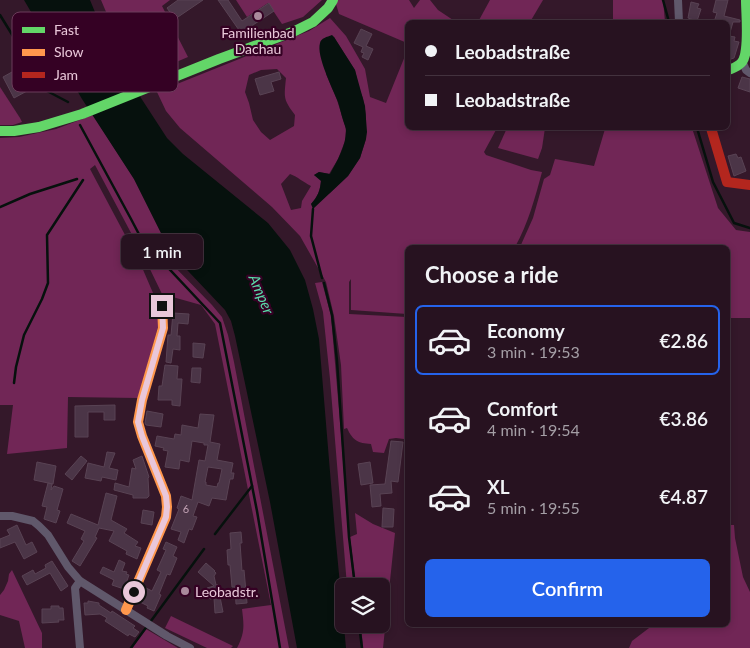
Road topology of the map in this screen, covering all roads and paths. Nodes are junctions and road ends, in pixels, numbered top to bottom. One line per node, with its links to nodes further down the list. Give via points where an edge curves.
1 (333, 0): 8 (street, via 320,16 299,30)
2 (678, 0): 4 (street)
3 (746, 0): 5 (street, via 747,48)
4 (679, 20)
5 (743, 63): 6 (street); 7 (street)
6 (730, 69)
7 (750, 73)
8 (178, 76)
9 (136, 92): 11 (street, via 39,127)
10 (712, 130): 12 (street, via 727,182)
11 (0, 131)
12 (750, 185)
13 (162, 306): 16 (street, via 163,328 138,422 166,496 166,517)
14 (0, 516): 15 (street, via 19,517 39,526)
15 (80, 581): 16 (street); 17 (street, via 75,588)
16 (126, 610): 18 (street)
17 (80, 648)
18 (190, 648)

